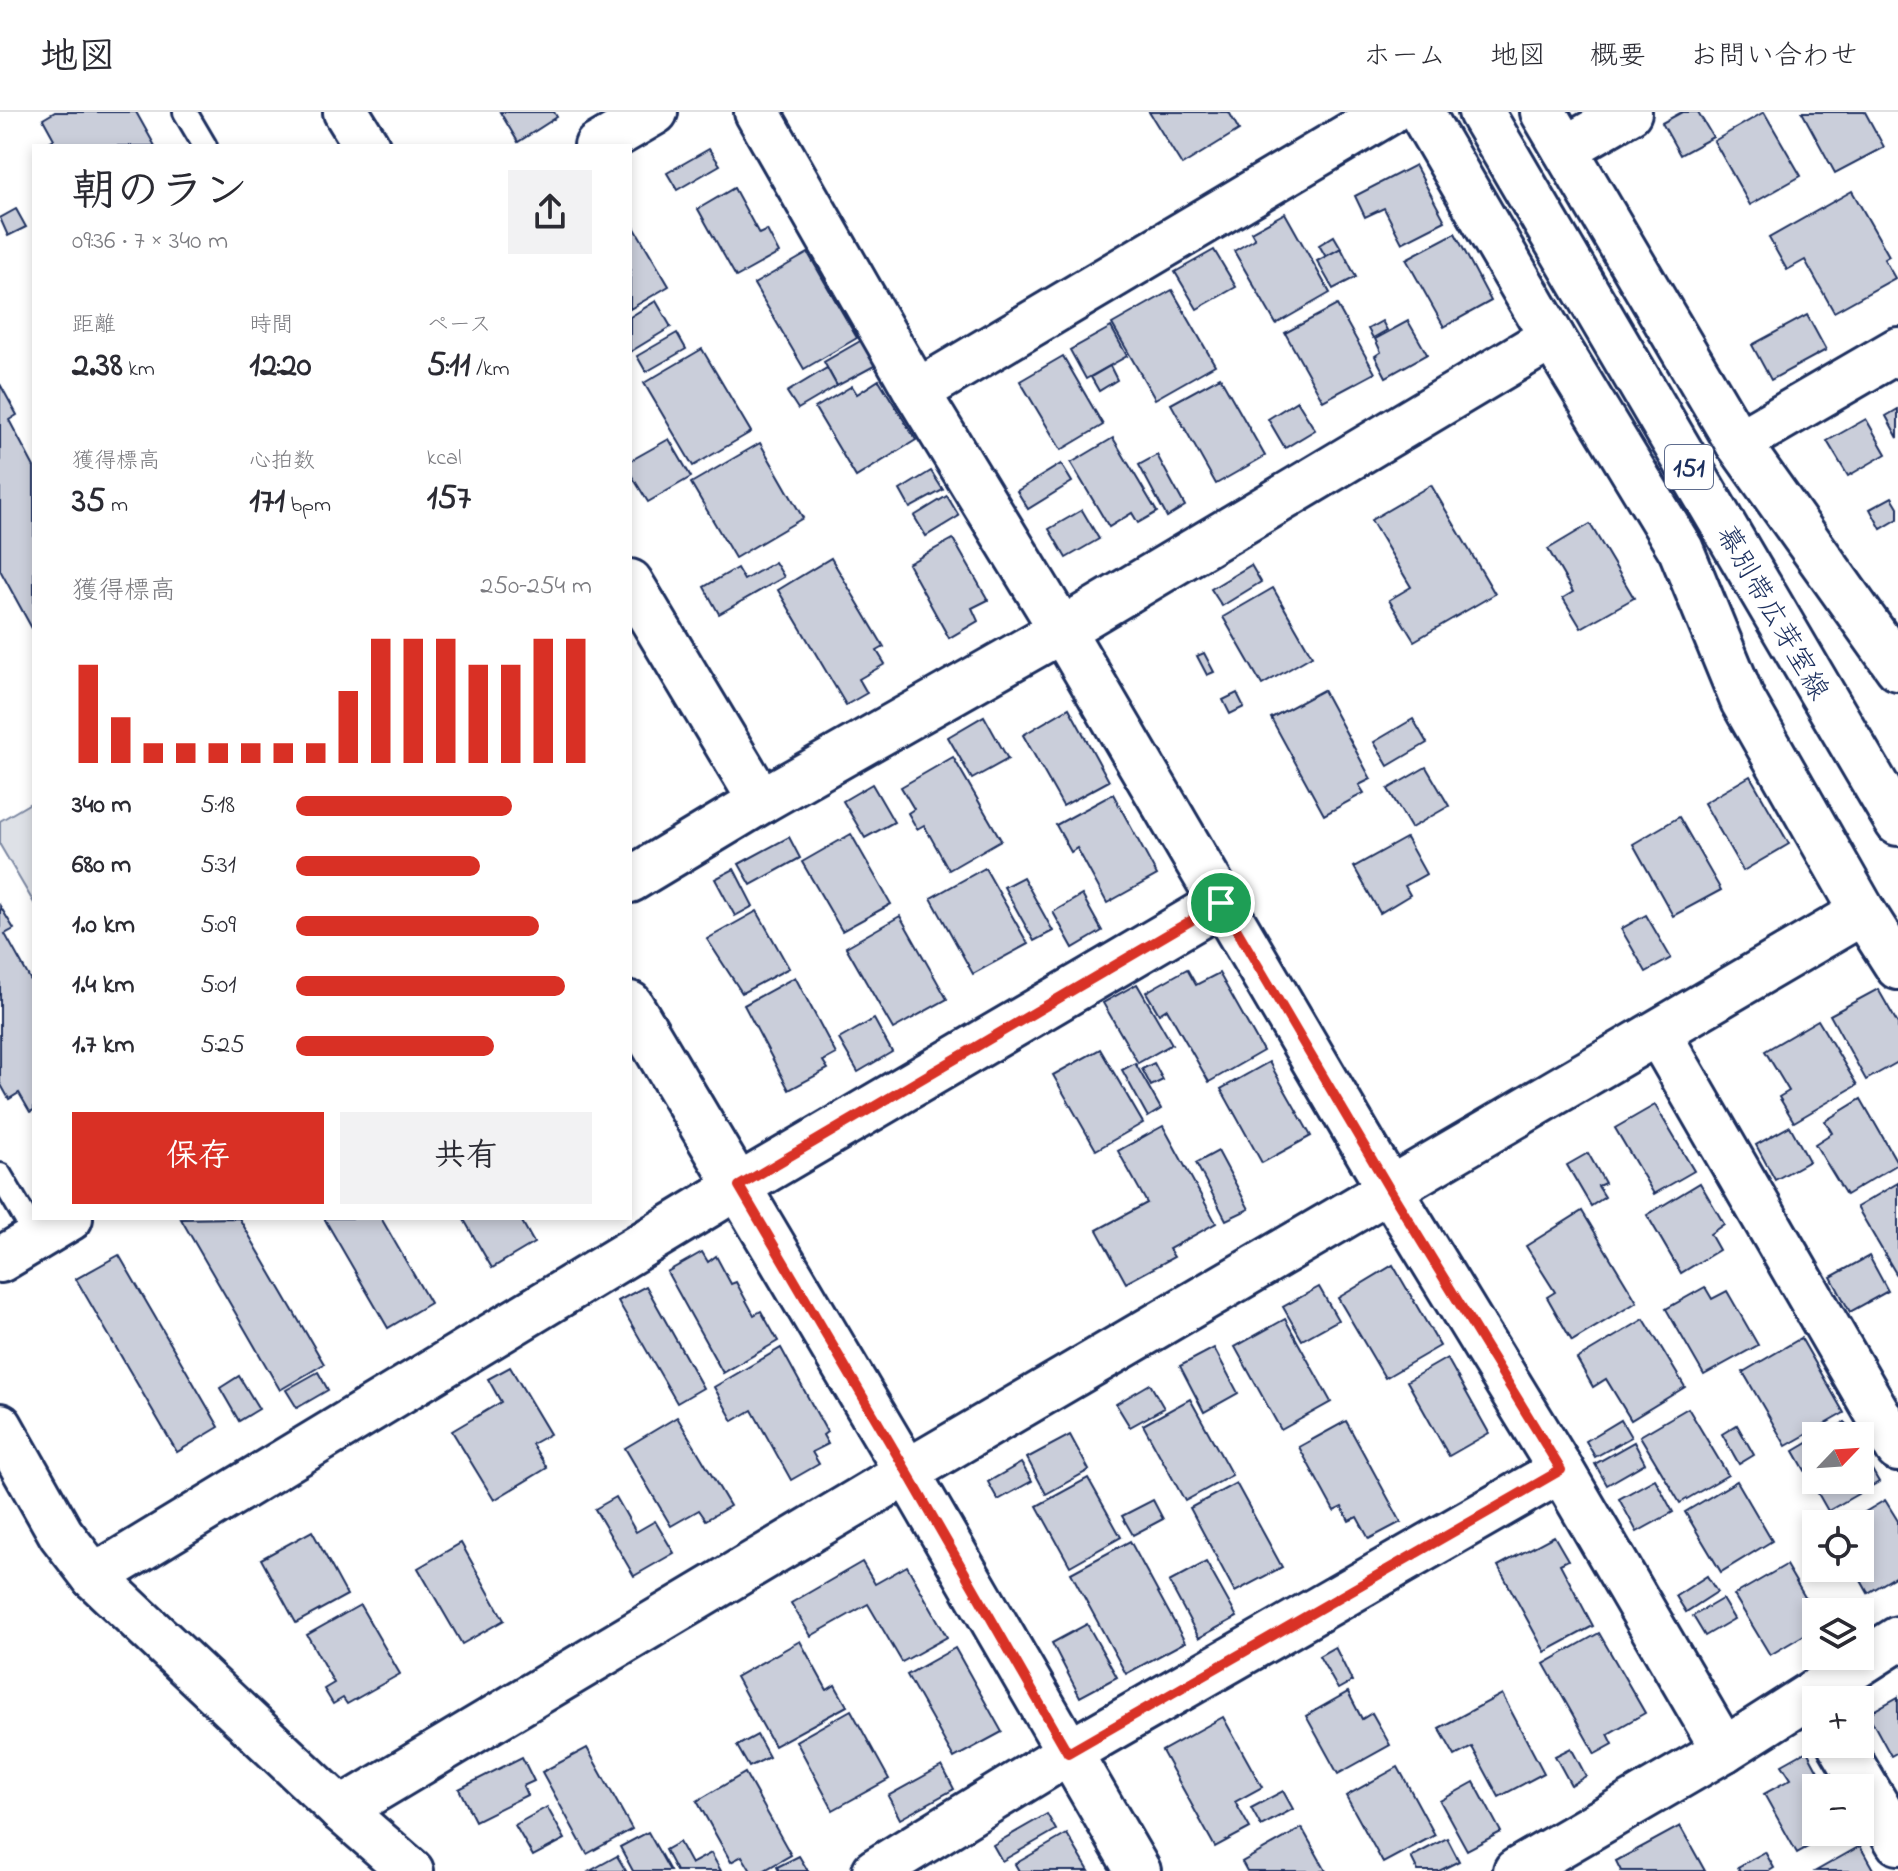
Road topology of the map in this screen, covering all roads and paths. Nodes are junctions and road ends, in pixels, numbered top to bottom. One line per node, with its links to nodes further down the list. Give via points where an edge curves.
1 (185, 112): 10 (lane)
2 (346, 112): 11 (street)
3 (655, 112): 12 (street)
4 (757, 112): 16 (street)
5 (1389, 112): 16 (street)
6 (1421, 112): 14 (street)
7 (1481, 112): 22 (street, 幕別帯広芽室線 / 151)
8 (1543, 112): 13 (street)
9 (1629, 112): 13 (street)
10 (204, 144)
11 (366, 144)
12 (600, 144)
13 (1565, 149): 17 (street)
14 (1552, 337): 19 (street); 25 (street, via 1681,550 1743,701)
15 (1898, 350): 17 (street)
16 (917, 392): 19 (street)
17 (1738, 443): 20 (street)
18 (632, 585): 21 (street)
19 (1062, 630): 21 (street); 24 (street)
20 (1898, 668)
21 (761, 801): 23 (street)
22 (1898, 823)
23 (632, 875)
24 (1221, 903): 30 (street); 31 (street)
25 (1863, 912): 26 (street); 28 (street)
26 (1898, 967)
27 (632, 1007): 30 (street)
28 (1658, 1033): 31 (street); 36 (street)
29 (0, 1175): 32 (lane)
30 (739, 1186): 38 (street); 39 (street)
31 (1390, 1190): 37 (street); 38 (street)
32 (32, 1206)
33 (54, 1228): 34 (street)
34 (0, 1260)
35 (0, 1426): 39 (street, via 61,1534)
36 (1898, 1449)
37 (1561, 1470): 43 (street); 44 (street)
38 (907, 1472): 44 (street); 46 (street)
39 (94, 1577): 46 (street)
40 (1898, 1639): 41 (street)
41 (1831, 1686)
42 (1802, 1705): 43 (street)
43 (1724, 1750): 48 (street)
44 (1068, 1753): 50 (street); 51 (street)
45 (1848, 1758): 47 (street)
46 (341, 1810): 49 (street)
47 (1898, 1842)
48 (1525, 1869)
49 (411, 1871)
50 (875, 1871)
51 (1138, 1871)

